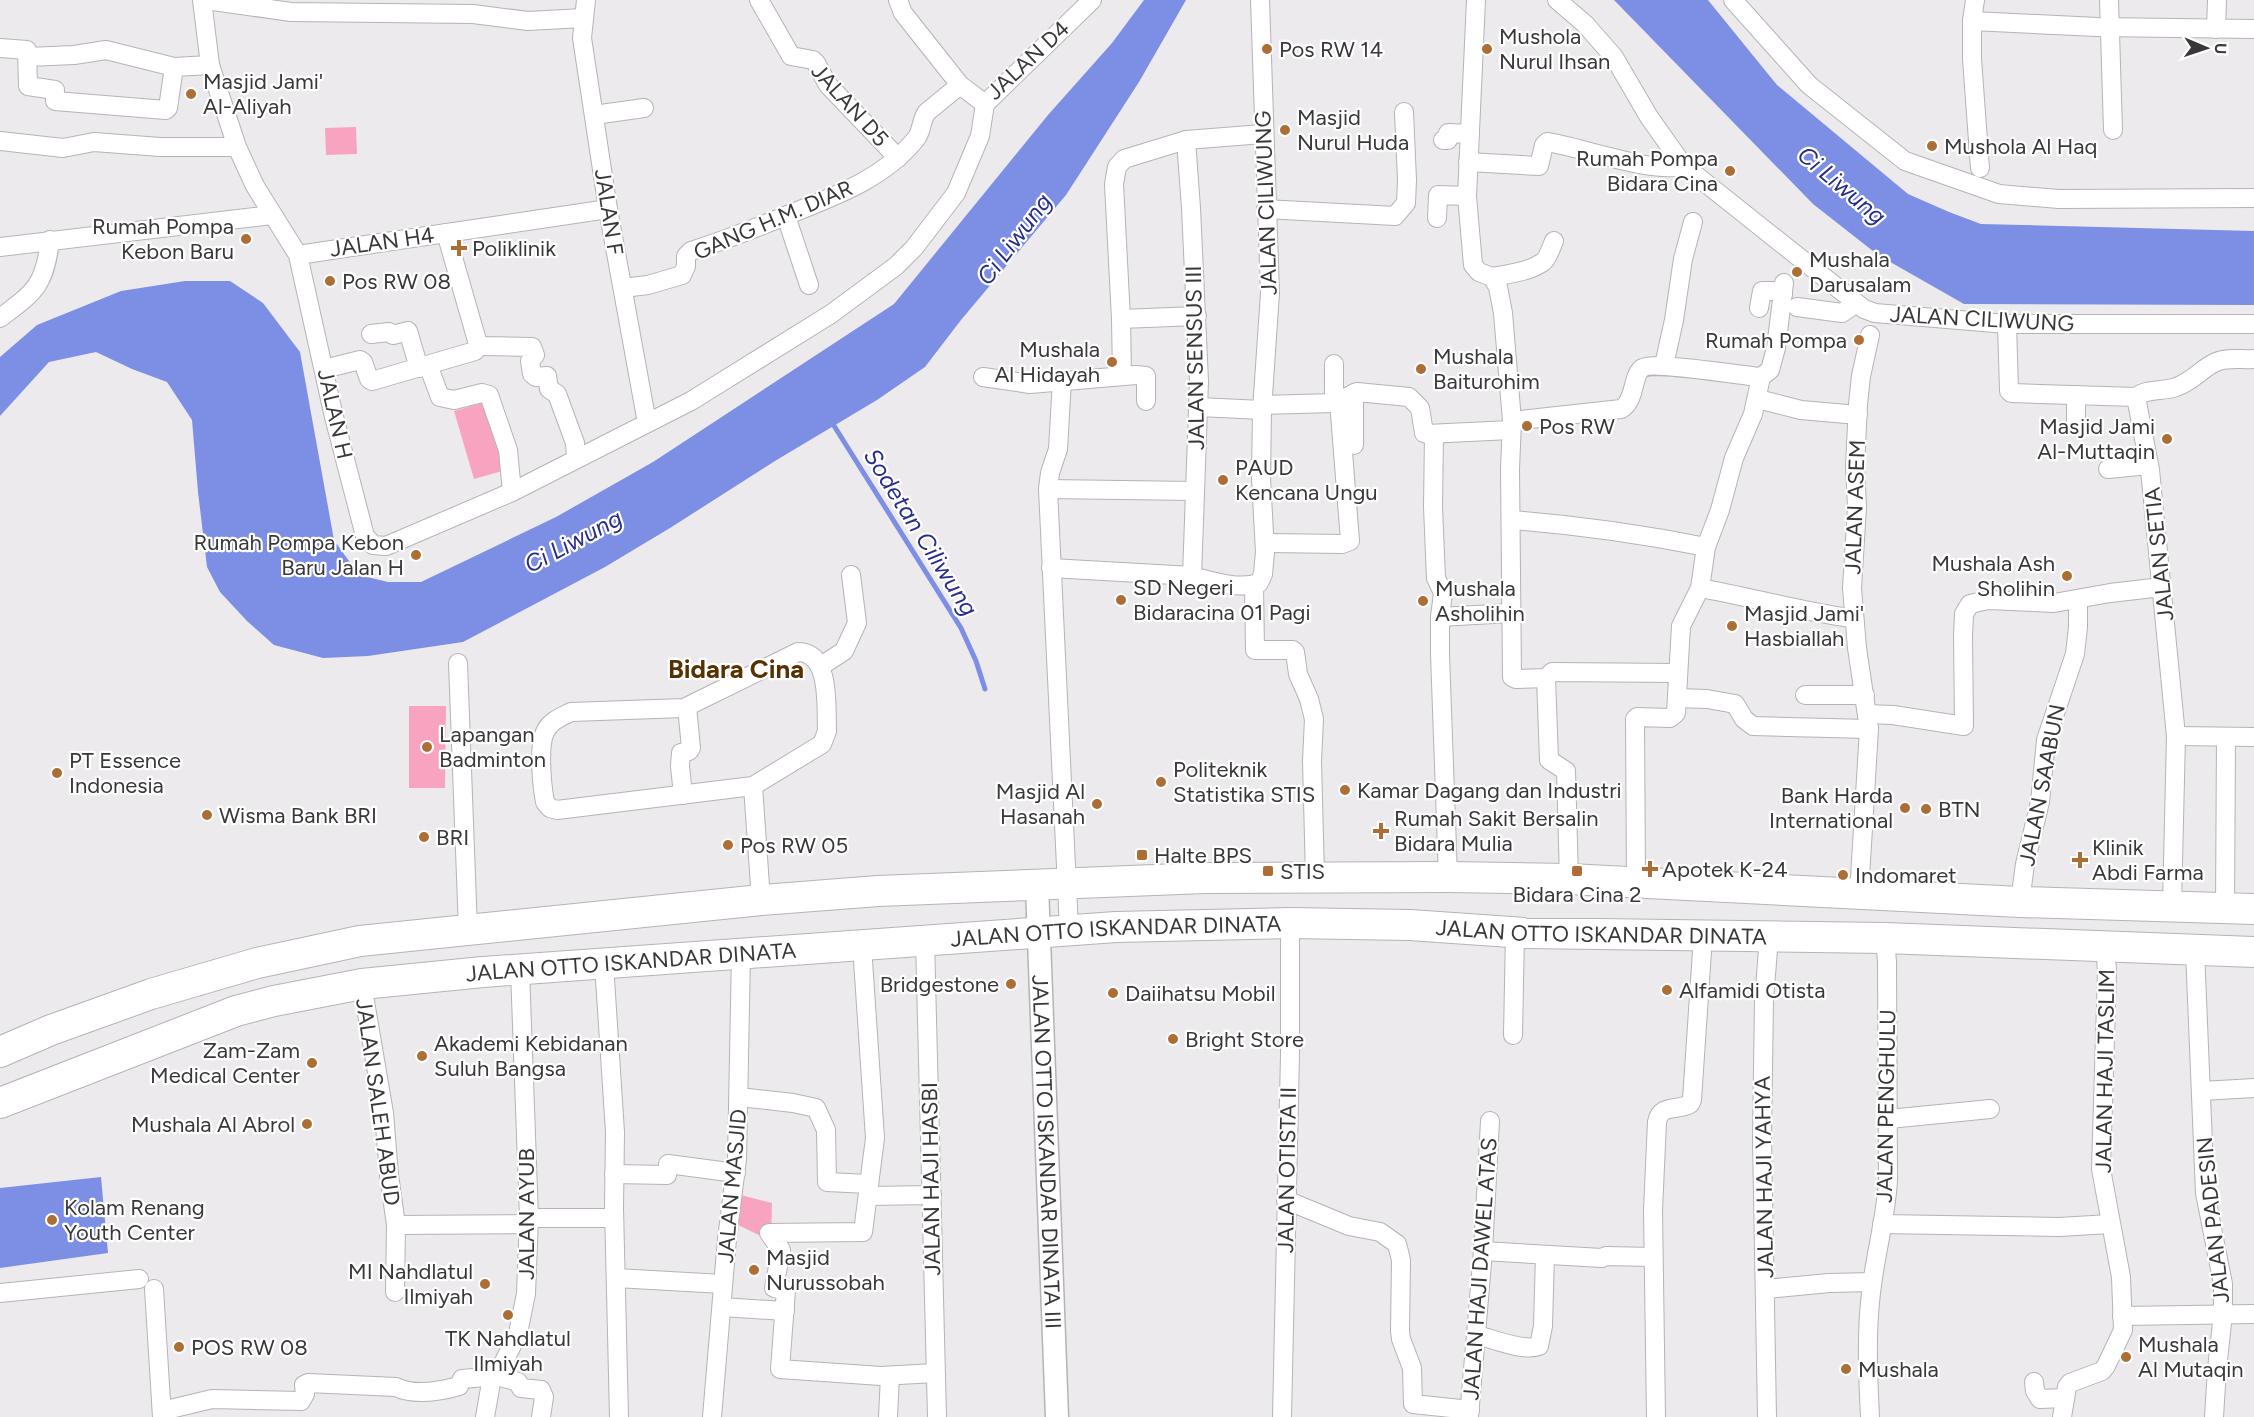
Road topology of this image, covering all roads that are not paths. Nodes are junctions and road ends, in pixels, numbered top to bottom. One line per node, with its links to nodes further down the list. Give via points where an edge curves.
1 (204, 0): 13 (street, via 291,12 473,14 528,21); 20 (street, JALAN H)
2 (586, 0): 13 (street, JALAN F)
3 (759, 0): 34 (street, JALAN D5, via 791,56 813,60 828,85)
4 (898, 0): 22 (street, JALAN D4, via 903,13)
5 (1092, 0): 23 (street, JALAN D4)
6 (1260, 0): 28 (street, JALAN CILIWUNG)
7 (1476, 0): 29 (street)
8 (1557, 0): 36 (street, JALAN CILIWUNG, via 1614,57)
9 (1733, 0): 39 (street, via 1809,85 1905,161 1999,194 2059,199)
10 (1975, 0): 14 (street)
11 (2109, 0): 15 (street)
12 (2217, 0): 16 (street)
13 (583, 18): 26 (street, JALAN F, via 582,38)
14 (1972, 21): 15 (street); 37 (street)
15 (2110, 26): 16 (street); 27 (street)
16 (2216, 29): 17 (street)
17 (2254, 29)
18 (0, 48): 19 (street, via 27,50)
19 (28, 57): 21 (street, via 106,50); 21 (street, via 28,87 55,90 55,101 166,110)
20 (210, 64): 21 (street); 33 (street, JALAN H)
21 (174, 67)
22 (960, 85): 23 (street, JALAN D4); 34 (street, GANG H.M. DIAR, via 927,112 921,133)
23 (985, 104): 82 (street, JALAN H, via 980,136 956,193 896,266 823,318 691,401)
24 (644, 108): 26 (street)
25 (1404, 112): 41 (street, via 1406,203 1395,216)
26 (594, 115): 40 (street, JALAN F)
27 (2113, 130)
28 (1263, 134): 30 (street); 41 (street, JALAN CILIWUNG)
29 (1470, 134): 31 (street, via 1448,132 1448,140); 35 (street)
30 (1186, 140): 57 (street, JALAN SENSUS III); 59 (street, via 1121,160 1114,174)
31 (1443, 140)
32 (0, 141): 33 (street, via 63,148 94,142)
33 (237, 147): 42 (street, JALAN H)
34 (898, 158): 43 (street, GANG H.M. DIAR, via 837,197)
35 (1468, 162): 36 (street, via 1539,166 1547,142 1673,169); 38 (street)
36 (1683, 165): 54 (street, JALAN CILIWUNG)
37 (1980, 168)
38 (1467, 196): 44 (street, via 1438,195); 51 (street, via 1473,264 1479,272)
39 (2254, 198)
40 (608, 209): 46 (street, JALAN H4); 53 (street, JALAN F)
41 (1266, 209): 80 (street, JALAN CILIWUNG, via 1270,293)
42 (272, 215): 47 (street); 50 (street, JALAN H)
43 (786, 216): 52 (street); 53 (street, GANG H.M. DIAR, via 691,251 682,275)
44 (1437, 218)
45 (1693, 222): 67 (street)
46 (446, 232): 50 (street, JALAN H4); 64 (street)
47 (50, 240): 49 (street); 58 (street, via 48,262 35,291)
48 (1554, 242): 51 (street, via 1545,261 1523,271)
49 (0, 247)
50 (298, 255): 69 (street, JALAN H)
51 (1492, 277): 83 (street, via 1501,294)
52 (809, 285)
53 (622, 288): 82 (street, JALAN F)
54 (1855, 304): 55 (street, via 1842,313); 60 (street, JALAN CILIWUNG, via 1875,313)
55 (1797, 307)
56 (1759, 308): 72 (street, via 1762,291 1783,288 1770,370)
57 (1197, 316): 59 (street); 79 (street, JALAN SENSUS III)
58 (0, 318)
59 (1121, 319): 70 (street)
60 (2007, 324): 61 (street, JALAN CILIWUNG); 74 (street, via 2009,391)
61 (2254, 324)
62 (371, 334): 68 (street, via 408,331)
63 (1870, 335): 81 (street, JALAN ASEM)
64 (478, 344): 68 (street, via 475,351); 87 (street, via 532,346 532,374 547,376 549,389 557,394 575,443)
65 (2254, 359): 75 (street, via 2222,360 2175,388)
66 (1334, 364): 76 (street)
67 (1664, 365): 72 (street); 83 (street, via 1642,368 1628,404 1621,409)
68 (423, 367): 69 (street, via 372,381 360,360); 92 (street, via 440,397 454,400 489,395 508,450)
69 (324, 369): 92 (street, JALAN H, via 365,536 374,545 386,546)
70 (1122, 375): 73 (street); 78 (street, via 1146,376)
71 (983, 377): 73 (street, via 1030,384)
72 (1761, 377): 77 (street)
73 (1062, 380): 90 (street, via 1058,449)
74 (2076, 395): 75 (street); 84 (street)
75 (2136, 397): 88 (street, JALAN SETIA)
76 (1342, 399): 80 (street); 85 (street, via 1412,399 1420,408); 86 (street); 94 (street, via 1350,541)
77 (1758, 399): 81 (street, via 1801,410); 95 (street, via 1734,458)
78 (1146, 401)
79 (1198, 407): 80 (street); 91 (street, JALAN SENSUS III)
80 (1262, 408): 94 (street, JALAN CILIWUNG, via 1262,518)
81 (1858, 415): 104 (street, JALAN ASEM)
82 (647, 423): 87 (street, JALAN H)
83 (1511, 425): 85 (street); 93 (street)
84 (2076, 426)
85 (1429, 434): 105 (street, via 1436,578 1443,593)
86 (1354, 445)
87 (576, 458): 92 (street, JALAN H)
88 (2149, 465): 89 (street); 100 (street, JALAN SETIA)
89 (2108, 469)
90 (1048, 489): 91 (street); 96 (street)
91 (1195, 491): 98 (street, JALAN SENSUS III)
92 (512, 492)
93 (1511, 520): 95 (street, via 1592,527); 103 (street)
94 (1266, 543): 99 (street, JALAN CILIWUNG, via 1263,574)
95 (1706, 547): 101 (street)
96 (1051, 568): 98 (street); 124 (street)
97 (852, 575): 107 (street, via 857,623 844,651)
98 (1192, 576): 99 (street)
99 (1256, 584): 120 (street, JALAN CILIWUNG, via 1255,650 1296,652 1298,674 1314,719)
100 (2162, 587): 102 (street); 115 (street, JALAN SETIA)
101 (1700, 588): 104 (street, via 1814,613 1850,618); 108 (street, via 1681,626)
102 (2078, 599): 114 (street, via 2054,603 1988,600 1970,604 1964,614 1964,726 1893,715); 128 (street, JALAN SAABUN, via 2074,654 2046,740 2040,802)
103 (1511, 613): 105 (street); 109 (street, via 1512,677)
104 (1854, 615): 111 (street, JALAN ASEM)
105 (1440, 617): 121 (street)
106 (458, 663): 133 (street)
107 (821, 666): 113 (street, via 805,652 790,654); 118 (street, via 826,738)
108 (1677, 673): 109 (street, via 1552,672); 112 (street)
109 (1546, 678): 122 (street, via 1549,759 1566,771)
110 (1805, 695): 111 (street)
111 (1865, 695): 114 (street, JALAN ASEM)
112 (1677, 698): 114 (street, via 1735,704 1753,726); 123 (street, via 1676,712 1670,718 1635,719)
113 (687, 707): 119 (street, via 691,748 681,753); 119 (street, via 571,712 554,720 545,731 542,745 543,794 550,808)
114 (1868, 722): 126 (street, JALAN ASEM)
115 (2176, 736): 117 (street); 129 (street, JALAN SETIA)
116 (2254, 737): 117 (street)
117 (2226, 738): 130 (street)
118 (753, 786): 119 (street); 127 (street)
119 (683, 795)
120 (1315, 877): 121 (main road, JALAN OTTO ISKANDAR DINATA); 124 (main road, JALAN OTTO ISKANDAR DINATA)
121 (1448, 877): 122 (main road, JALAN OTTO ISKANDAR DINATA)
122 (1569, 879): 123 (main road, JALAN OTTO ISKANDAR DINATA)
123 (1636, 883): 126 (main road, JALAN OTTO ISKANDAR DINATA)
124 (1068, 884): 125 (main road, JALAN OTTO ISKANDAR DINATA); 132 (street)
125 (1036, 886): 127 (main road, JALAN OTTO ISKANDAR DINATA, via 878,891); 135 (street, JALAN OTTO ISKANDAR DINATA III)
126 (1859, 894): 128 (main road, JALAN OTTO ISKANDAR DINATA)
127 (761, 900): 133 (main road, JALAN OTTO ISKANDAR DINATA)
128 (2020, 902): 129 (main road, JALAN OTTO ISKANDAR DINATA)
129 (2172, 906): 130 (main road, JALAN OTTO ISKANDAR DINATA)
130 (2240, 909)
131 (1290, 923): 132 (main road, JALAN OTTO ISKANDAR DINATA); 134 (main road, JALAN OTTO ISKANDAR DINATA); 161 (street, JALAN OTISTA II)
132 (1069, 929): 135 (main road, JALAN OTTO ISKANDAR DINATA)
133 (468, 930): 149 (main road, JALAN OTTO ISKANDAR DINATA, via 360,941 257,963 152,994)
134 (1515, 932): 136 (main road, JALAN OTTO ISKANDAR DINATA); 148 (street)
135 (1038, 933): 139 (main road, JALAN OTTO ISKANDAR DINATA); 195 (street, JALAN OTTO ISKANDAR DINATA III)
136 (1703, 936): 137 (main road, JALAN OTTO ISKANDAR DINATA); 169 (street, via 1692,1100 1684,1108 1664,1110 1658,1115)
137 (1769, 937): 138 (main road, JALAN OTTO ISKANDAR DINATA); 173 (street, JALAN HAJI YAHYA, via 1762,1138)
138 (1885, 938): 141 (main road, JALAN OTTO ISKANDAR DINATA); 155 (street, JALAN PENGHULU)
139 (925, 940): 140 (main road, JALAN OTTO ISKANDAR DINATA); 160 (street, JALAN HAJI HASBI)
140 (862, 946): 144 (main road, JALAN OTTO ISKANDAR DINATA); 159 (street, via 875,1138)
141 (2105, 946): 142 (main road, JALAN OTTO ISKANDAR DINATA); 165 (street, JALAN HAJI TASLIM, via 2101,1169)
142 (2195, 950): 143 (main road, JALAN OTTO ISKANDAR DINATA); 151 (street, JALAN PADESIN)
143 (2254, 952)
144 (741, 954): 145 (main road, JALAN OTTO ISKANDAR DINATA); 152 (street, JALAN MASJID)
145 (604, 964): 146 (main road, JALAN OTTO ISKANDAR DINATA); 158 (street)
146 (520, 970): 147 (main road, JALAN OTTO ISKANDAR DINATA); 163 (street, JALAN AYUB)
147 (362, 984): 153 (main road, JALAN OTTO ISKANDAR DINATA, via 236,1011); 166 (street, JALAN SALEH ABUD, via 384,1113)
148 (1514, 1035)
149 (0, 1052)
150 (2254, 1088): 151 (street)
151 (2202, 1091): 178 (street, JALAN PADESIN, via 2205,1193 2223,1284)
152 (739, 1097): 157 (street, JALAN MASJID); 159 (street, via 816,1107 826,1130 827,1182)
153 (0, 1103)
154 (1990, 1109): 155 (street)
155 (1889, 1119): 164 (street, JALAN PENGHULU, via 1887,1200)
156 (1490, 1121): 167 (street, JALAN HAJI DAWEL ATAS)
157 (736, 1173): 158 (street, via 668,1164 667,1175); 172 (street, JALAN MASJID)
158 (614, 1174): 162 (street)
159 (869, 1190): 160 (street); 177 (street, via 863,1232 769,1233 781,1250 774,1288 786,1290)
160 (932, 1195): 182 (street, JALAN HAJI HASBI)
161 (1286, 1200): 188 (street, via 1349,1226 1380,1232 1397,1244 1401,1260 1401,1338 1412,1368 1414,1405); 196 (street, JALAN OTISTA II)
162 (614, 1218): 163 (street); 170 (street)
163 (529, 1221): 166 (street); 184 (street, JALAN AYUB, via 526,1294 518,1333)
164 (1882, 1224): 165 (street); 171 (street, JALAN PENGHULU)
165 (2110, 1224): 180 (street, JALAN HAJI TASLIM, via 2121,1277)
166 (396, 1225): 174 (street, JALAN SALEH ABUD)
167 (1483, 1251): 168 (street); 181 (street, JALAN HAJI DAWEL ATAS)
168 (1545, 1255): 169 (street); 181 (street, via 1539,1346 1522,1347)
169 (1653, 1257): 197 (street)
170 (616, 1278): 172 (street); 191 (street)
171 (1872, 1282): 173 (street); 199 (street, JALAN PENGHULU)
172 (723, 1284): 176 (street, JALAN MASJID)
173 (1766, 1289): 198 (street, JALAN HAJI YAHYA)
174 (395, 1292)
175 (0, 1293): 187 (street, via 146,1284)
176 (722, 1307): 177 (street); 192 (street, JALAN MASJID)
177 (785, 1311): 183 (street, via 780,1369)
178 (2223, 1314): 179 (street); 180 (street); 201 (street, JALAN PADESIN)
179 (2254, 1314)
180 (2122, 1316): 186 (street, JALAN HAJI TASLIM, via 2123,1330 2106,1366 2070,1383)
181 (1477, 1335): 188 (street, JALAN HAJI DAWEL ATAS)
182 (935, 1373): 183 (street); 194 (street, JALAN HAJI HASBI)
183 (890, 1376): 193 (street)
184 (495, 1377): 187 (street, via 462,1379 459,1386 442,1390 308,1383 304,1385 301,1401 212,1399); 189 (street, JALAN AYUB); 190 (street, via 518,1382 521,1388 542,1390)
185 (2034, 1382): 186 (street, via 2040,1399)
186 (2065, 1398): 200 (street)
187 (162, 1414)
188 (1470, 1414)
189 (485, 1417)
190 (541, 1417)
191 (619, 1417)
192 (712, 1417)
193 (888, 1417)
194 (938, 1417)
195 (1057, 1417)
196 (1282, 1417)
197 (1656, 1417)
198 (1767, 1417)
199 (1870, 1417)
200 (2062, 1417)
201 (2214, 1417)

